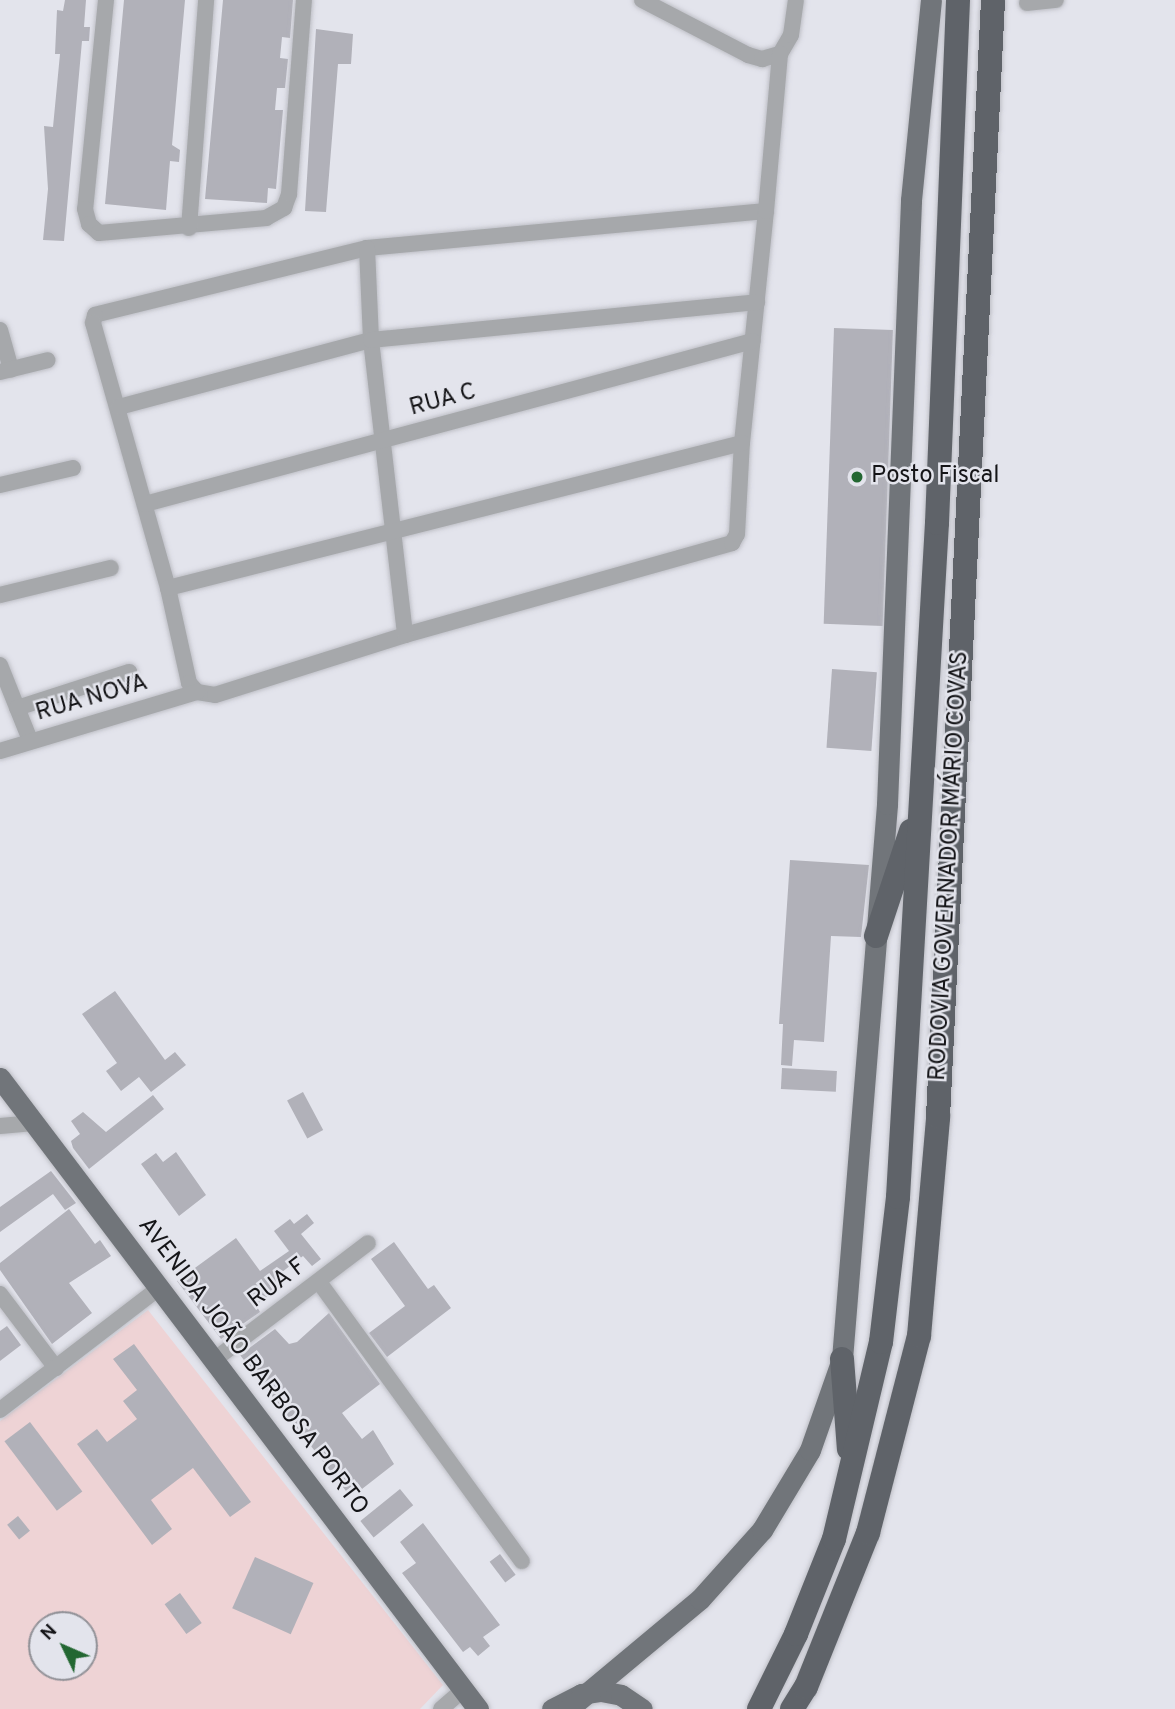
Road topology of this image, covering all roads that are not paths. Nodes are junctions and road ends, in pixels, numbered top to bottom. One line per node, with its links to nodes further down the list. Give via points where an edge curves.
1 (106, 0): 13 (street, via 85,209 89,224 99,233)
2 (206, 0): 13 (street)
3 (304, 0): 13 (street, via 289,194 284,208 266,218)
4 (642, 0): 11 (street, via 748,55 762,59)
5 (796, 0): 11 (street, via 791,36)
6 (931, 0): 39 (main road, via 911,200 896,661)
7 (958, 0): 38 (highway, RODOVIA GOVERNADOR MÁRIO COVAS)
8 (993, 0): 54 (highway, RODOVIA GOVERNADOR MÁRIO COVAS, via 938,1117 919,1336 868,1533)
9 (1056, 0): 10 (street)
10 (1027, 4)
11 (780, 54): 12 (street)
12 (766, 211): 14 (street); 15 (street)
13 (189, 228)
14 (366, 247): 17 (street); 21 (street, via 98,312 93,323)
15 (757, 302): 17 (street); 18 (street)
16 (0, 330): 20 (street)
17 (371, 340): 21 (street); 22 (street)
18 (752, 341): 22 (street, RUA C); 23 (street)
19 (48, 360): 20 (street)
20 (6, 370)
21 (119, 407): 26 (street)
22 (385, 440): 26 (street, RUA C); 27 (street)
23 (742, 443): 27 (street); 31 (street, RUA NOVA, via 737,534 732,543)
24 (73, 468): 25 (street)
25 (0, 485)
26 (145, 504): 29 (street)
27 (395, 530): 29 (street); 31 (street)
28 (111, 568): 30 (street)
29 (168, 588): 34 (street, via 189,683)
30 (0, 595)
31 (405, 635): 34 (street, RUA NOVA, via 215,695)
32 (0, 664): 35 (street)
33 (129, 672): 35 (street)
34 (197, 692): 36 (street, RUA NOVA)
35 (17, 708): 36 (street)
36 (30, 740): 37 (street, RUA NOVA)
37 (0, 751)
38 (922, 800): 39 (highway); 51 (highway, RODOVIA GOVERNADOR MÁRIO COVAS, via 898,1197 881,1342)
39 (876, 936): 47 (main road)
40 (0, 1078): 41 (main road, AVENIDA JOÃO BARBOSA PORTO)
41 (34, 1123): 42 (street); 45 (main road, AVENIDA JOÃO BARBOSA PORTO)
42 (0, 1126)
43 (368, 1243): 44 (street, RUA F)
44 (319, 1282): 48 (street, RUA F); 52 (street)
45 (159, 1288): 48 (main road, AVENIDA JOÃO BARBOSA PORTO); 49 (street)
46 (0, 1294): 49 (street)
47 (842, 1359): 51 (highway); 55 (main road, via 810,1450 762,1530 700,1599)
48 (214, 1360): 53 (main road, AVENIDA JOÃO BARBOSA PORTO)
49 (56, 1368): 50 (street)
50 (0, 1410)
51 (852, 1471): 59 (highway, RODOVIA GOVERNADOR MÁRIO COVAS, via 834,1539 796,1634)
52 (522, 1561)
53 (467, 1696): 56 (street)
54 (805, 1698): 60 (highway, RODOVIA GOVERNADOR MÁRIO COVAS)
55 (574, 1702): 57 (main road); 58 (main road, via 611,1692)
56 (441, 1709)
57 (552, 1709)
58 (642, 1709)
59 (759, 1709)
60 (792, 1709)

